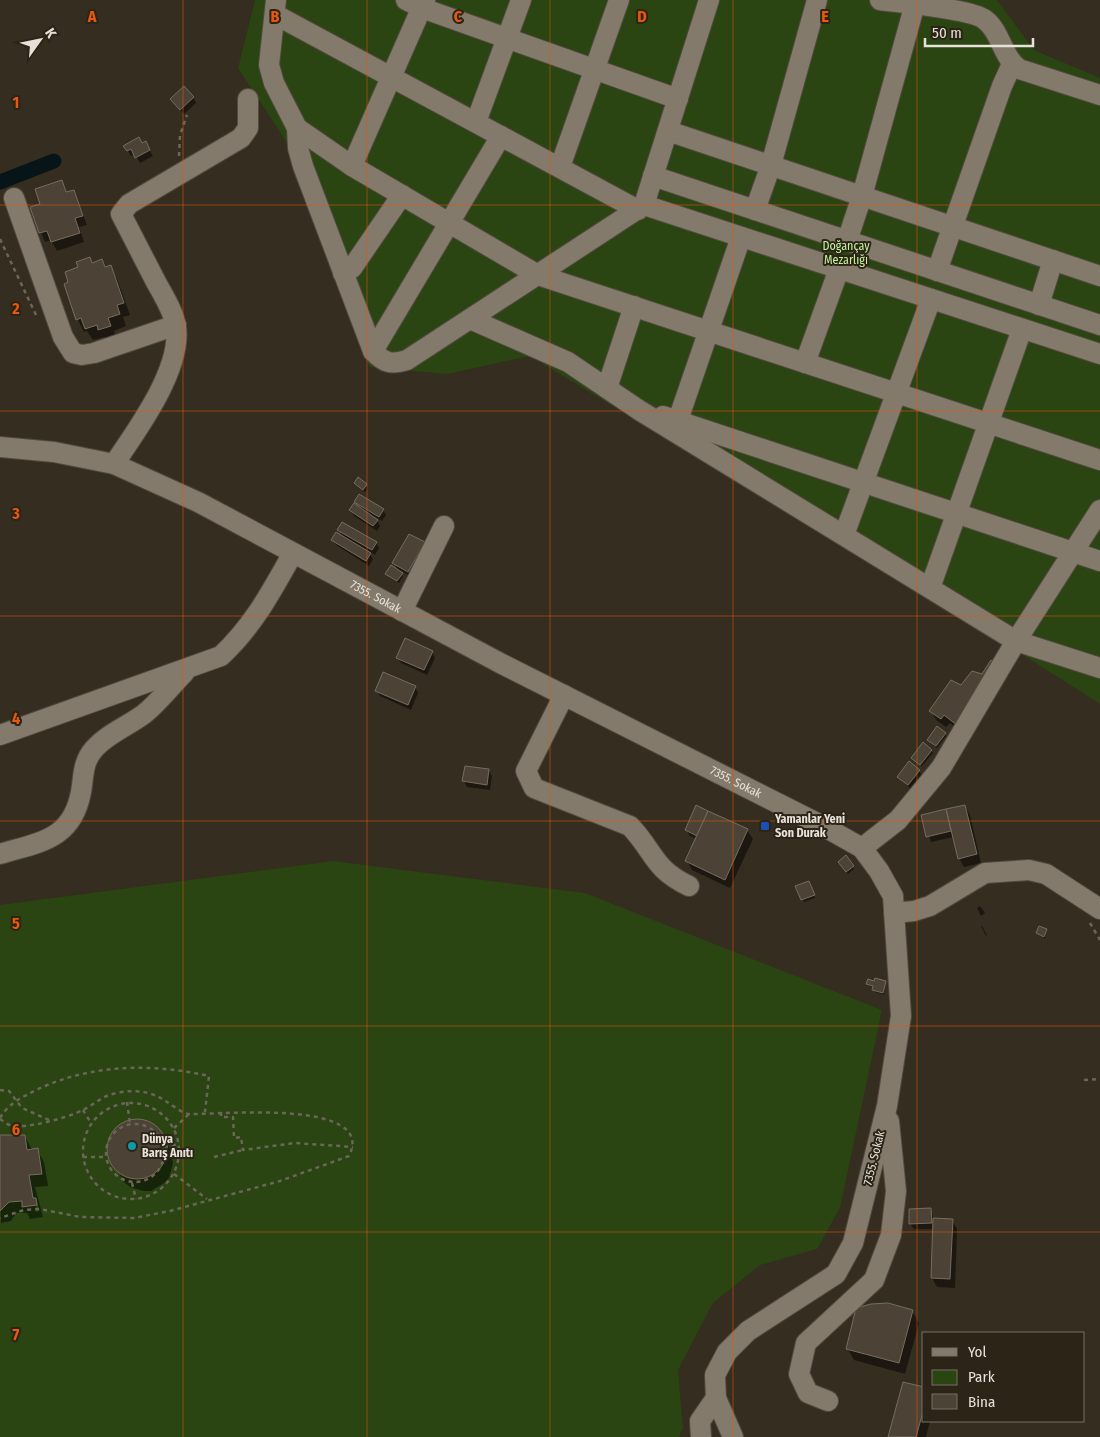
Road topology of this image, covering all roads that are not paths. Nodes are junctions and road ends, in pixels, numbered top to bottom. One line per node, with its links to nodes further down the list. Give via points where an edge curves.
1 (522, 0): 9 (street)
2 (619, 0): 11 (street)
3 (709, 0): 15 (street)
4 (817, 0): 20 (street)
5 (880, 0): 7 (street)
6 (418, 3): 9 (street); 12 (street)
7 (915, 3): 10 (street, via 984,18); 25 (street)
8 (276, 7): 12 (street); 17 (street, via 269,65 274,83)
9 (509, 37): 11 (street); 16 (street)
10 (1012, 64): 13 (street, via 1034,75); 30 (street)
11 (595, 70): 15 (street); 22 (street)
12 (390, 76): 16 (street); 21 (street)
13 (1100, 95)
14 (248, 99): 43 (street, via 248,128 241,138 130,204 121,214)
15 (678, 99): 18 (street)
16 (476, 122): 19 (street)
17 (297, 128): 21 (street); 36 (street, via 303,166)
18 (668, 131): 20 (street); 23 (street)
19 (501, 136): 22 (street); 29 (street)
20 (771, 165): 25 (street); 28 (street)
21 (352, 166): 24 (street)
22 (560, 167): 27 (street)
23 (653, 176): 27 (street); 28 (street)
24 (402, 195): 29 (street); 36 (street, via 352,268)
25 (862, 196): 30 (street); 32 (street)
26 (14, 198): 43 (street, via 63,337 73,353 94,353)
27 (641, 207): 31 (street); 37 (street)
28 (755, 210): 32 (street)
29 (449, 223): 37 (street); 47 (street)
30 (953, 227): 33 (street); 35 (street)
31 (741, 237): 34 (street); 46 (street)
32 (847, 241): 35 (street)
33 (1053, 260): 38 (street); 40 (street)
34 (839, 269): 39 (street); 49 (street)
35 (936, 271): 40 (street)
36 (343, 273): 47 (street)
37 (538, 274): 41 (street); 42 (street)
38 (1100, 276)
39 (930, 299): 45 (street); 51 (street)
40 (1039, 305): 44 (street)
41 (634, 306): 46 (street); 50 (street)
42 (470, 319): 47 (street, via 396,364 383,362); 50 (street, via 568,362)
43 (176, 325): 57 (street, via 177,342 164,381 148,413)
44 (1100, 325)
45 (1022, 329): 48 (street); 54 (street)
46 (708, 331): 49 (street); 53 (street)
47 (373, 351)
48 (1100, 354)
49 (805, 362): 51 (street)
50 (608, 388): 52 (street)
51 (896, 392): 54 (street); 58 (street)
52 (639, 410): 53 (street); 62 (street)
53 (678, 420): 58 (street)
54 (989, 423): 56 (street); 60 (street)
55 (0, 447): 57 (street, 7355. Sokak, via 54,452)
56 (1100, 460)
57 (114, 464): 64 (street, 7355. Sokak, via 198,502)
58 (863, 482): 60 (street); 62 (street)
59 (1100, 510): 63 (street)
60 (957, 513): 63 (street); 66 (street)
61 (444, 526): 67 (street)
62 (844, 535): 66 (street)
63 (1073, 552): 65 (street); 68 (street)
64 (293, 553): 67 (street, 7355. Sokak); 70 (street, via 264,606 242,636 221,656)
65 (1100, 561)
66 (930, 588): 68 (street)
67 (402, 611): 71 (street, 7355. Sokak)
68 (1016, 641): 69 (street); 73 (street, via 941,768 898,820)
69 (1100, 668)
70 (187, 670): 72 (street); 74 (street, via 145,714 94,749 83,768 78,804 64,830 50,840)
71 (564, 695): 73 (street, 7355. Sokak); 75 (street, via 526,771 530,783 534,788 630,826 659,866 670,877)
72 (0, 735)
73 (862, 848): 77 (street, 7355. Sokak, via 893,896)
74 (0, 854)
75 (689, 886)
76 (1100, 908): 77 (street, via 1046,874 1029,870 985,873 930,906)
77 (894, 913): 78 (street, 7355. Sokak, via 901,1016)
78 (887, 1106): 79 (street, 7355. Sokak, via 853,1243 836,1274 748,1331 727,1352 715,1375); 80 (street, via 896,1190 891,1235 874,1280 806,1343 801,1360 799,1374 808,1393)
79 (716, 1398): 81 (street, via 700,1422); 82 (street, 7355. Sokak)
80 (828, 1401)
81 (701, 1437)
82 (733, 1437)

